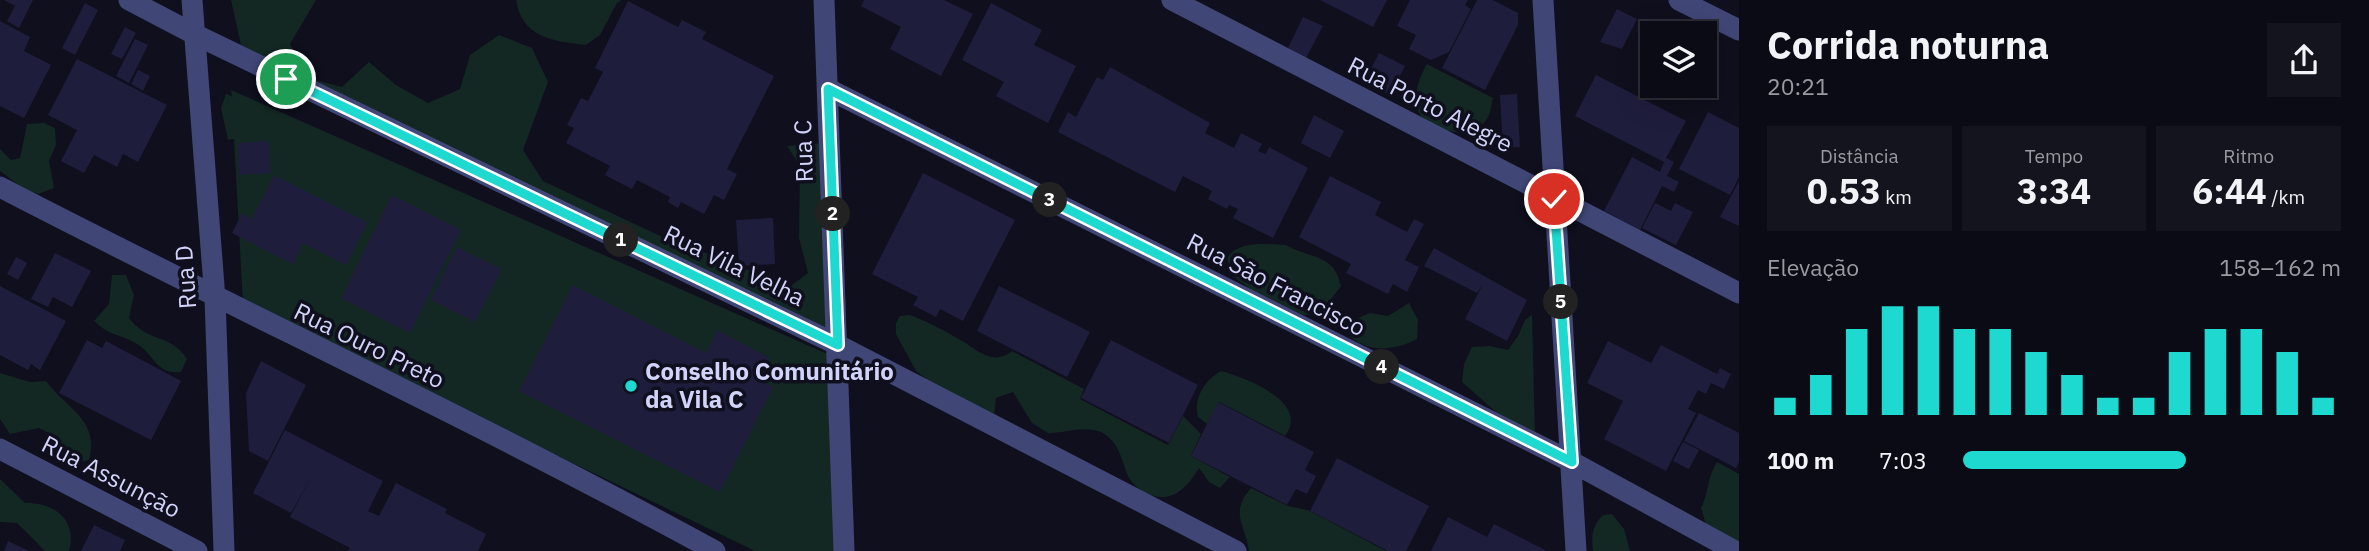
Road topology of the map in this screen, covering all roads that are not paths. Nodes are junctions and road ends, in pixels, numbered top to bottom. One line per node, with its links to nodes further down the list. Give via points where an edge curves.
1 (130, 0): 8 (street, Rua Vila Velha)
2 (192, 0): 8 (street, Rua D)
3 (824, 0): 9 (street, Rua C)
4 (1172, 0): 11 (street, Rua Porto Alegre)
5 (1543, 0): 11 (street)
6 (1679, 0): 7 (street)
7 (1739, 30)
8 (194, 34): 13 (street, Rua D); 14 (street, Rua Vila Velha)
9 (828, 89): 14 (street, Rua C); 16 (street, Rua São Francisco)
10 (0, 187): 13 (street, Rua Ouro Preto)
11 (1554, 199): 12 (street, Rua Porto Alegre); 16 (street)
12 (1739, 293)
13 (215, 299): 18 (street, Rua D); 19 (street, Rua Ouro Preto)
14 (838, 345): 20 (street, Rua C); 21 (street, Rua Vila Velha)
15 (0, 449): 17 (street, Rua Assunção)
16 (1572, 462): 22 (street); 23 (street, Rua São Francisco)
17 (197, 551)
18 (224, 551)
19 (715, 551)
20 (844, 551)
21 (1236, 551)
22 (1576, 551)
23 (1735, 551)

